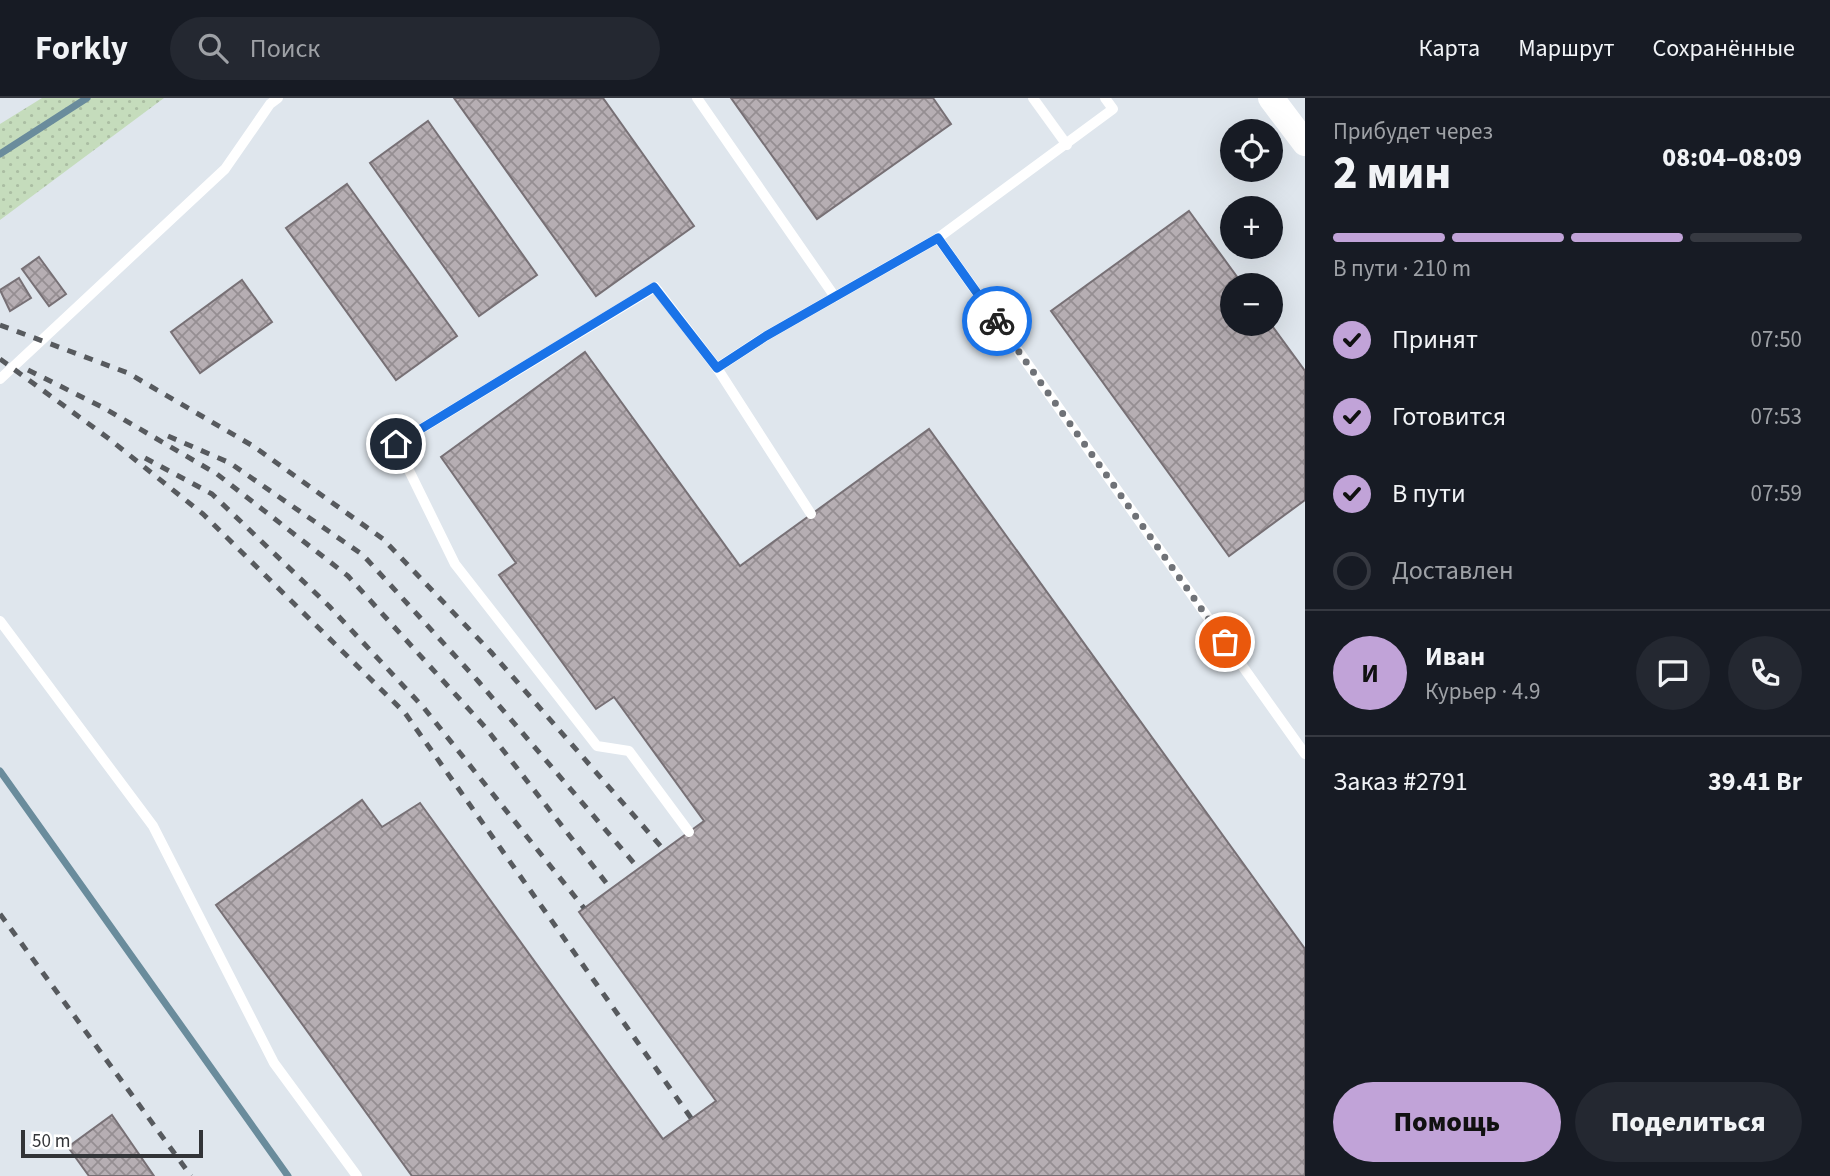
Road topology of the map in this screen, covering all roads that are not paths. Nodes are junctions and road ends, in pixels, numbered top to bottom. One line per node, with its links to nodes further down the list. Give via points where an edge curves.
1 (278, 98): 11 (lane, via 225,169)
2 (697, 98): 9 (lane)
3 (1033, 98): 7 (lane)
4 (1105, 98): 7 (lane, via 1113,109)
5 (1271, 98): 6 (street)
6 (1305, 143)
7 (1068, 145): 8 (lane)
8 (938, 238): 9 (lane); 14 (lane)
9 (835, 297): 10 (lane)
10 (717, 368): 12 (lane); 15 (lane, via 654,287 396,444 455,564 597,746 629,751)
11 (0, 379)
12 (811, 514)
13 (0, 621): 16 (lane, via 153,826 274,1063)
14 (1305, 754)
15 (689, 832)
16 (357, 1176)

